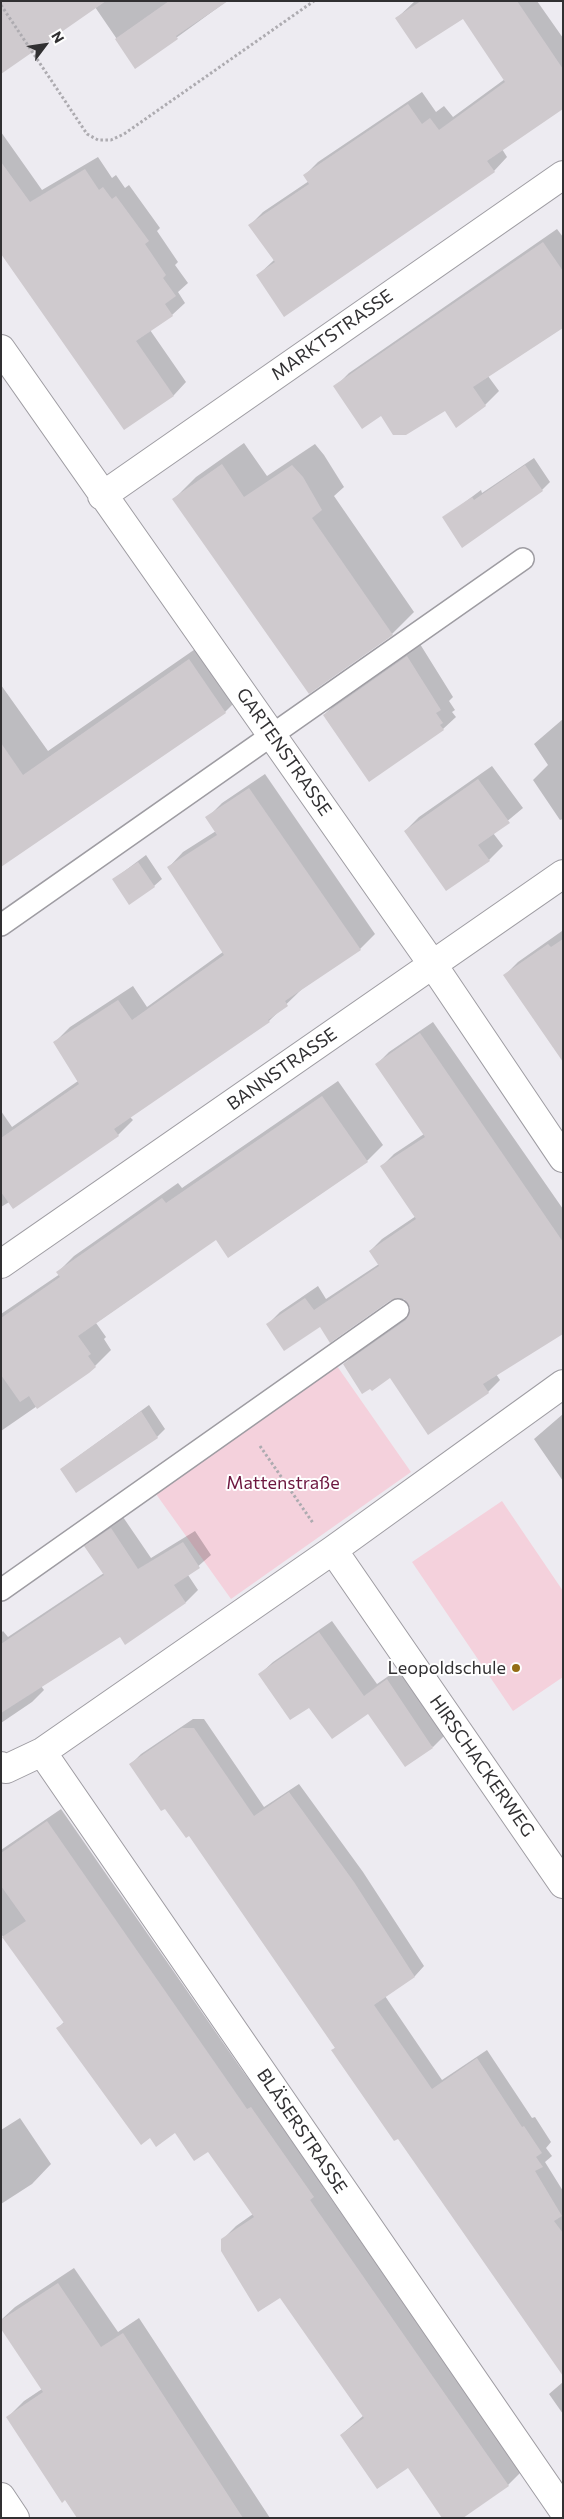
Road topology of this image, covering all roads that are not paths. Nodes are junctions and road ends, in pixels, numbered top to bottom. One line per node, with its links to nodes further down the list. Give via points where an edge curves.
1 (563, 175): 3 (street, MARKTSTRASSE)
2 (1, 349): 3 (street, GARTENSTRASSE)
3 (102, 496): 5 (street, GARTENSTRASSE)
4 (523, 559): 5 (lane)
5 (271, 735): 7 (lane); 8 (street, GARTENSTRASSE)
6 (563, 874): 8 (street, BANNSTRASSE)
7 (1, 925)
8 (433, 965): 9 (street, GARTENSTRASSE); 10 (street, BANNSTRASSE)
9 (563, 1158)
10 (1, 1264)
11 (398, 1310): 14 (lane)
12 (563, 1384): 13 (street)
13 (333, 1550): 15 (street); 17 (street, HIRSCHACKERWEG)
14 (1, 1590)
15 (42, 1752): 16 (street, via 6,1768); 19 (street, BLÄSERSTRASSE)
16 (1, 1766)
17 (563, 1884)
18 (1, 2497): 20 (street)
19 (563, 2510)
20 (15, 2518)

